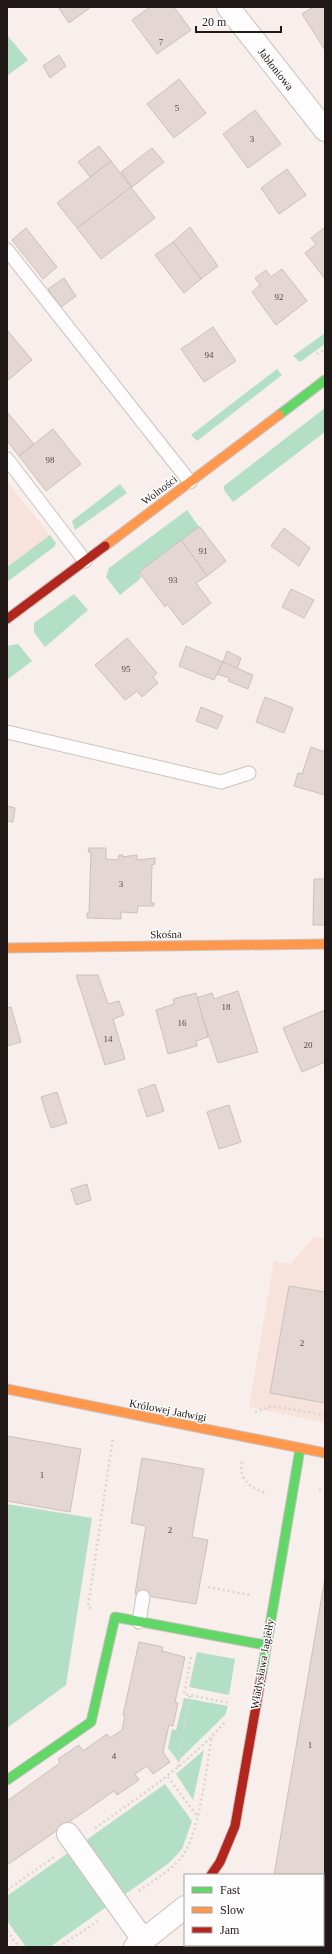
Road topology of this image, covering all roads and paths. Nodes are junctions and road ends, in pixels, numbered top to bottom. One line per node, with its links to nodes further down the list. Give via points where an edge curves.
1 (228, 7): 2 (street, Jabłoniowa)
2 (325, 130)
3 (7, 250): 6 (lane)
4 (325, 380): 6 (street, Wolności)
5 (7, 458): 7 (lane)
6 (190, 482): 7 (street, Wolności)
7 (85, 561): 8 (street, Wolności)
8 (7, 619)
9 (7, 732): 10 (lane, via 221,782)
10 (249, 773)
11 (325, 944): 12 (street, Skośna)
12 (7, 948)
13 (7, 1389): 15 (street, Królowej Jadwigi)
14 (114, 1430): 22 (path)
15 (300, 1449): 16 (street, Królowej Jadwigi); 24 (street, Władysława Jagiełły)
16 (325, 1453)
17 (243, 1456): 18 (path, via 242,1478 249,1486)
18 (271, 1494)
19 (208, 1587): 20 (path)
20 (254, 1596)
21 (143, 1597): 23 (lane)
22 (88, 1607)
23 (139, 1622): 24 (street); 32 (street, via 115,1618 90,1722)
24 (265, 1644): 35 (street, Władysława Jagiełły, via 235,1826 220,1862)
25 (191, 1653): 26 (path, via 184,1694)
26 (190, 1695): 27 (path); 30 (path)
27 (235, 1704)
28 (230, 1717): 29 (path)
29 (212, 1737): 30 (path); 33 (path)
30 (178, 1768): 31 (path)
31 (168, 1776): 33 (path); 34 (path)
32 (7, 1780)
33 (197, 1816): 37 (path, via 192,1838 184,1854 170,1869)
34 (71, 1839): 36 (path); 37 (street)
35 (212, 1874)
36 (7, 1890)
37 (120, 1906): 40 (street); 42 (path)
38 (184, 1908): 40 (street)
39 (7, 1931): 41 (path)
40 (140, 1944)
41 (19, 1947)
42 (59, 1947)

